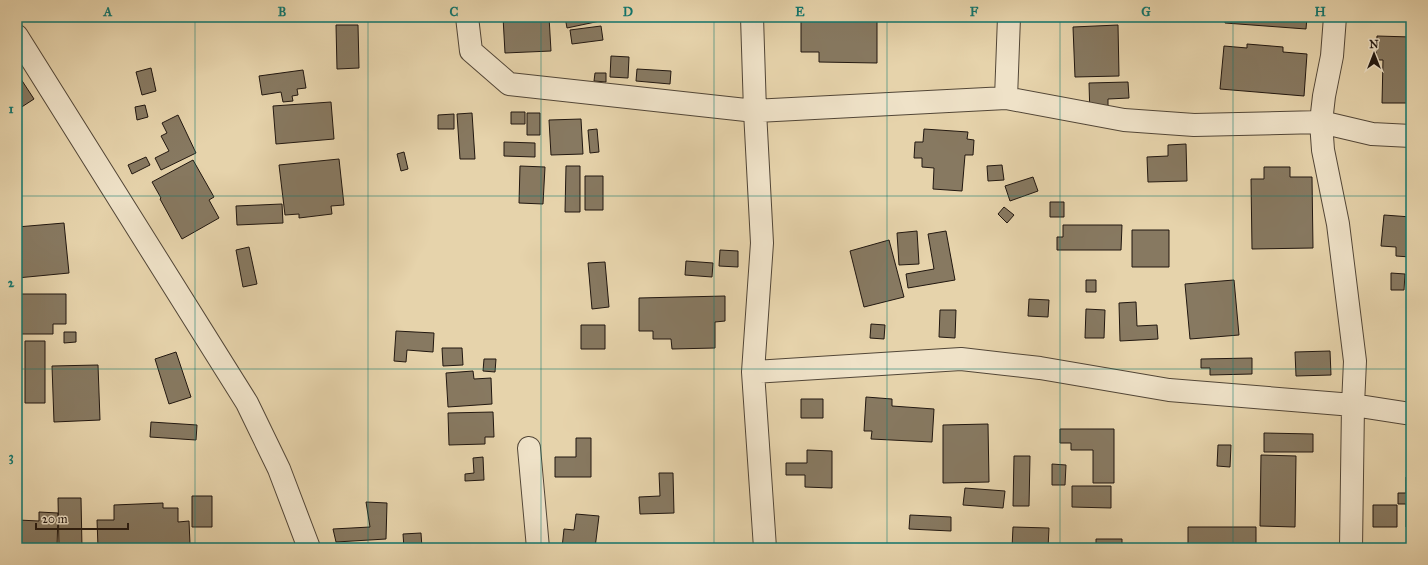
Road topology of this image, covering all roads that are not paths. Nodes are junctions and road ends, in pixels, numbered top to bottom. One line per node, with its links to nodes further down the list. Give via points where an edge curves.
1 (467, 17): 7 (street, via 471,51 509,84)
2 (752, 17): 7 (street)
3 (1010, 17): 6 (street)
4 (1335, 17): 8 (street, via 1332,56)
5 (17, 36): 14 (street, via 247,403 280,469)
6 (1006, 98): 7 (street); 8 (street, via 1132,120 1194,125)
7 (755, 111): 10 (street, via 762,243)
8 (1321, 122): 9 (street, via 1372,134); 11 (street, via 1338,224 1355,361)
9 (1411, 136)
10 (753, 372): 11 (street, via 961,359 1040,368 1169,390); 16 (street)
11 (1353, 405): 12 (street); 17 (street)
12 (1411, 414)
13 (529, 448): 15 (street)
14 (309, 548)
15 (538, 548)
16 (765, 548)
17 (1351, 548)

